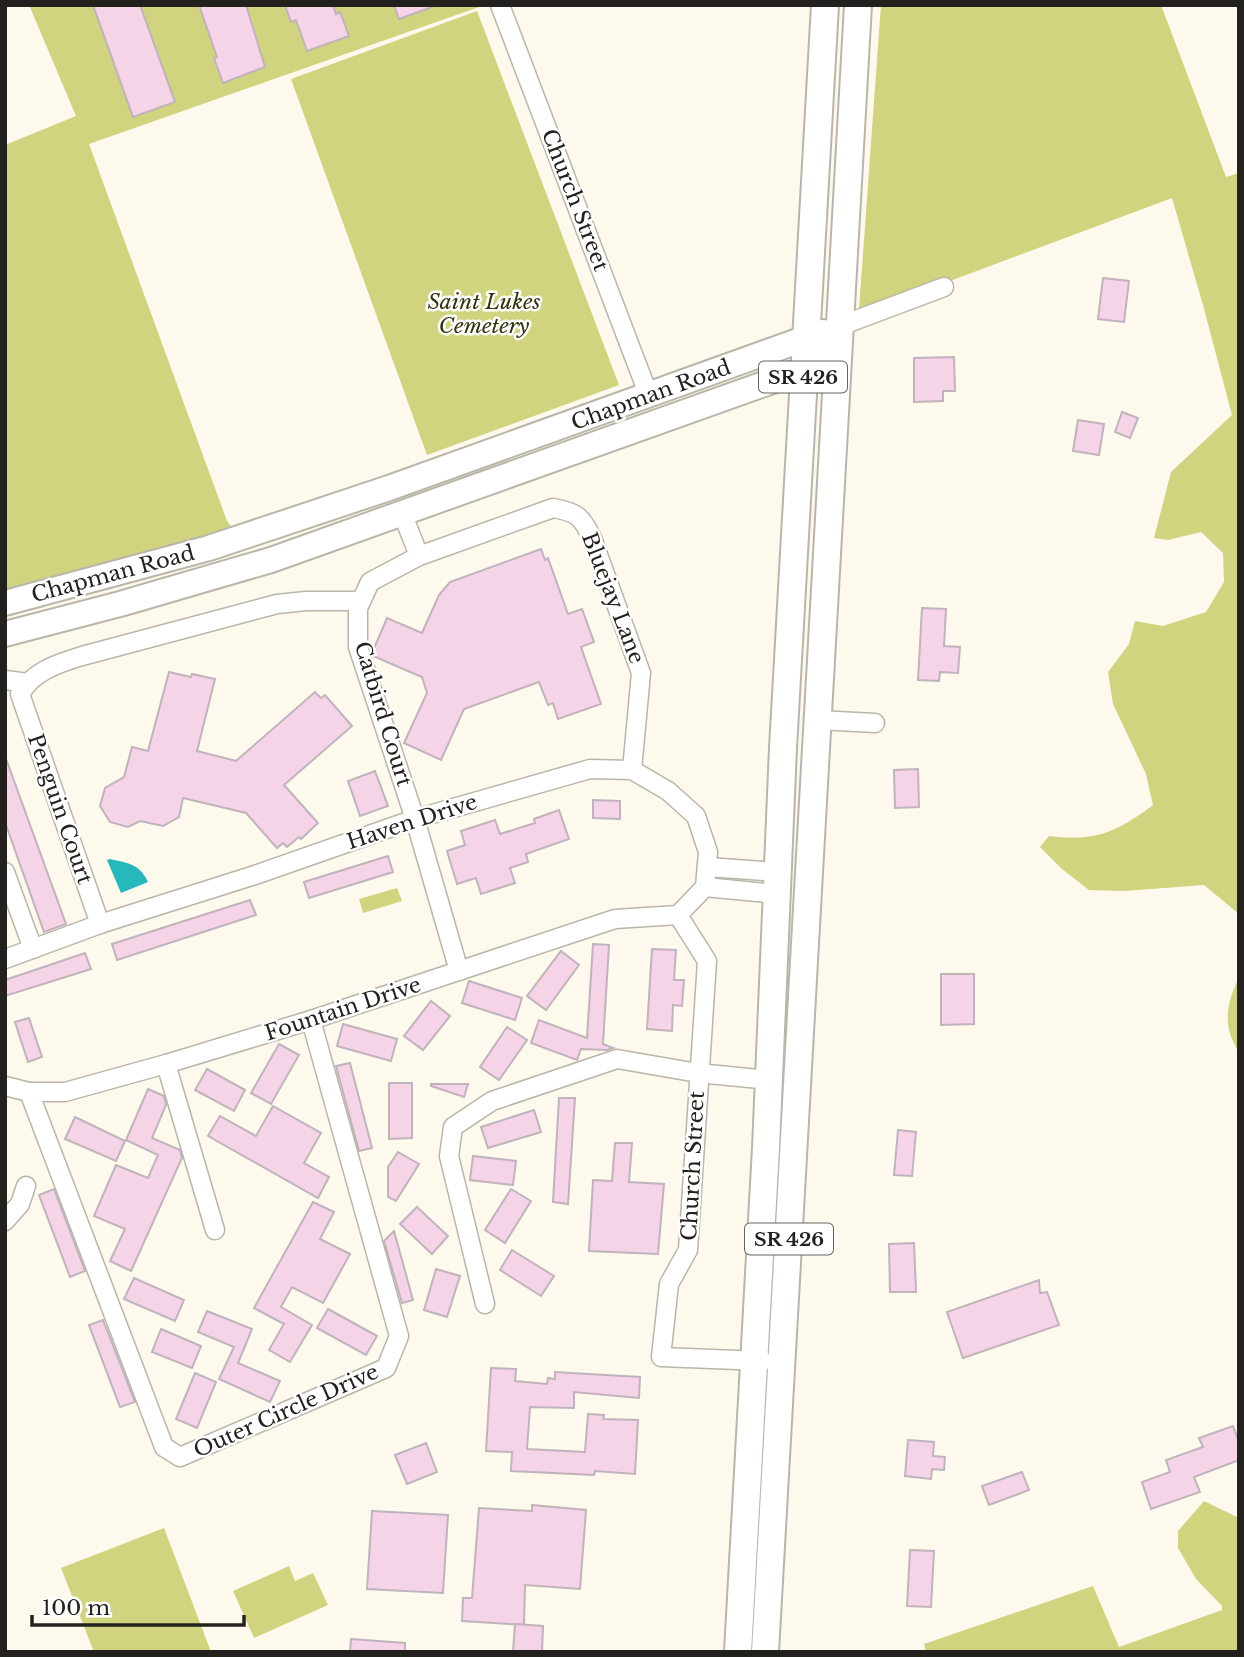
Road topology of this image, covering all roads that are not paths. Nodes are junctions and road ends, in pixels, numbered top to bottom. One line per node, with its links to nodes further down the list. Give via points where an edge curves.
1 (500, 5): 8 (street, Church Street)
2 (825, 5): 6 (main road, SR 426)
3 (858, 5): 5 (main road, SR 426)
4 (944, 287): 5 (street)
5 (840, 326): 6 (street, Chapman Road); 7 (street); 16 (main road, SR 426)
6 (805, 339): 7 (main road, SR 426); 8 (street, Chapman Road)
7 (803, 370): 9 (street, Chapman Road); 22 (main road, SR 426)
8 (649, 396): 12 (street, Chapman Road, via 209,548)
9 (403, 515): 10 (street); 13 (street, Chapman Road, via 271,560)
10 (419, 556): 11 (street, via 370,582); 18 (street, Bluejay Lane, via 553,509 583,519 641,673)
11 (361, 601): 15 (street, via 277,604 56,664); 19 (street, Catbird Court, via 358,647)
12 (5, 603)
13 (5, 634)
14 (5, 680): 15 (street)
15 (24, 688): 25 (street, Penguin Court)
16 (818, 720): 17 (street); 40 (main road, SR 426)
17 (875, 723)
18 (632, 770): 19 (street, Haven Drive, via 590,769); 20 (street, Haven Drive, via 668,791 696,816)
19 (415, 819): 25 (street, Haven Drive); 28 (street, Catbird Court)
20 (708, 867): 22 (street); 23 (street)
21 (5, 873): 26 (street)
22 (776, 883): 23 (street); 32 (main road, SR 426)
23 (705, 887): 24 (street)
24 (678, 915): 28 (street, Fountain Drive, via 615,919); 31 (street, Church Street, via 707,961)
25 (100, 924): 26 (street, Haven Drive)
26 (33, 949): 27 (street, Haven Drive)
27 (5, 959)
28 (459, 971): 29 (street, Fountain Drive)
29 (311, 1020): 30 (street, Fountain Drive); 34 (street, Outer Circle Drive, via 399,1336 386,1368 180,1457 164,1447)
30 (166, 1064): 34 (street, Fountain Drive, via 65,1092); 37 (street)
31 (698, 1073): 32 (street); 38 (street, via 617,1059 492,1101 453,1127 449,1156); 39 (street, Church Street, via 688,1250 669,1284 661,1357)
32 (769, 1080): 39 (main road, SR 426)
33 (5, 1086): 34 (street, Fountain Drive)
34 (30, 1092)
35 (26, 1186): 36 (street, via 20,1204)
36 (5, 1221)
37 (215, 1230)
38 (485, 1304)
39 (755, 1361): 40 (street, Church Street); 41 (main road, SR 426)
40 (782, 1363): 42 (main road, SR 426)
41 (738, 1652)
42 (765, 1652)

